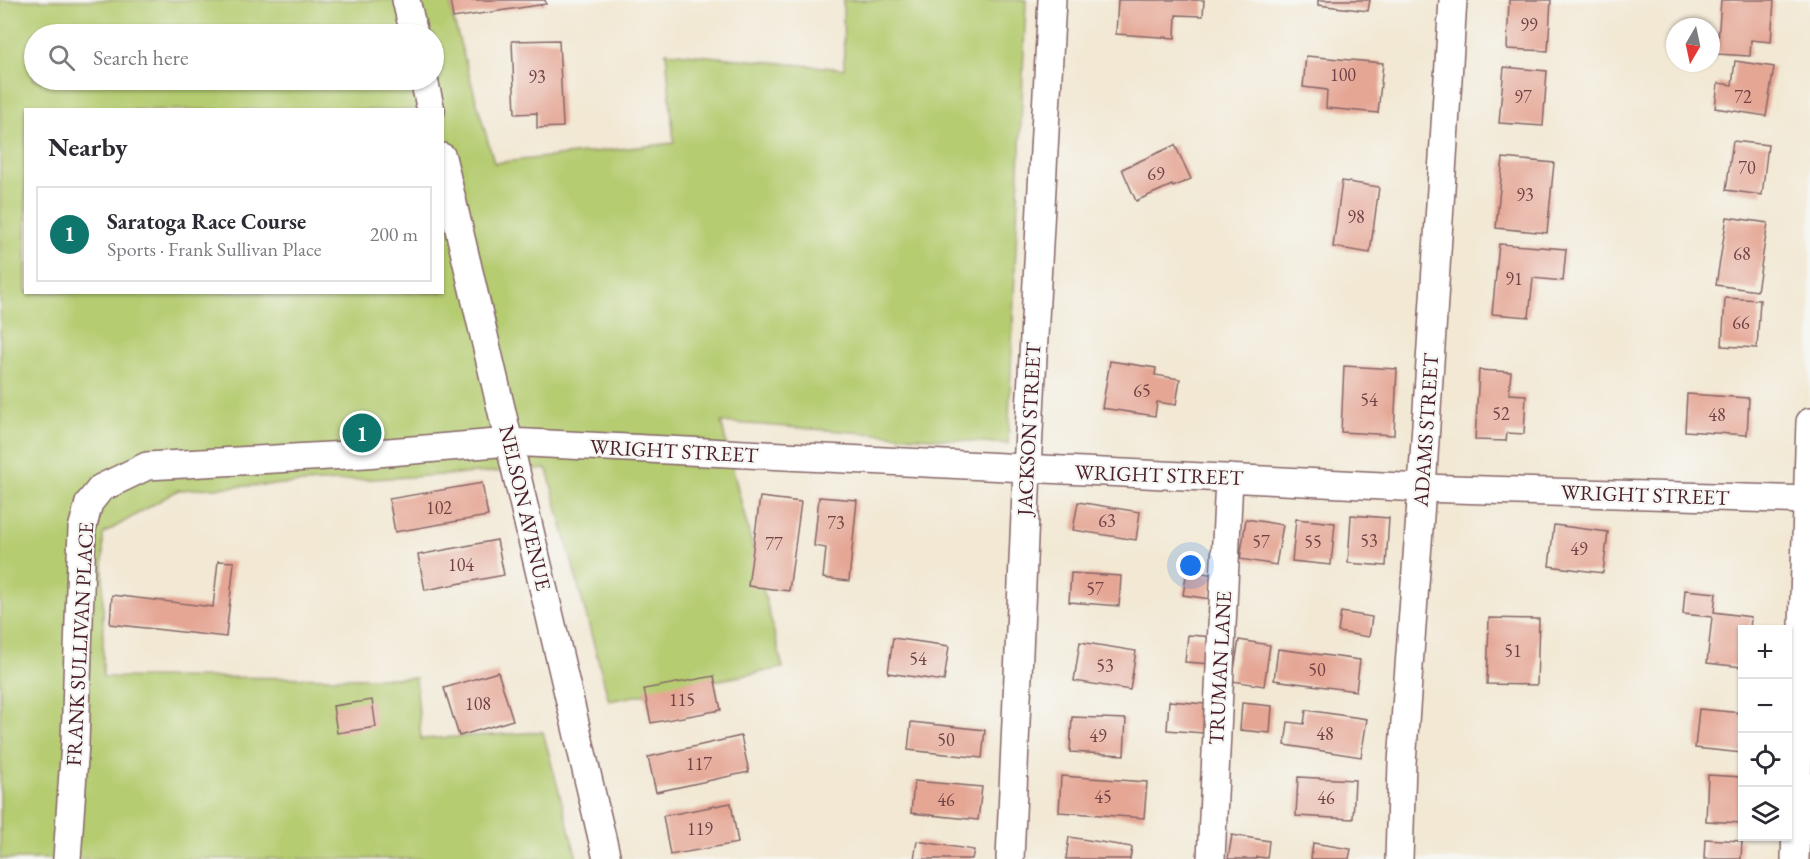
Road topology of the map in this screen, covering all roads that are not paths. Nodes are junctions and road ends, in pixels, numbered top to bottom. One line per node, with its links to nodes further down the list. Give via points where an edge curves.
1 (406, 0): 4 (street)
2 (1052, 0): 10 (street, JACKSON STREET)
3 (1453, 0): 12 (street, ADAMS STREET)
4 (412, 24)
5 (426, 90): 6 (street)
6 (431, 108)
7 (444, 166): 9 (street, NELSON AVENUE)
8 (1810, 422): 13 (street)
9 (509, 442): 10 (street, WRIGHT STREET); 14 (street, FRANK SULLIVAN PLACE, via 147,465 101,488 89,503 82,529); 15 (street, NELSON AVENUE)
10 (1027, 469): 11 (street, WRIGHT STREET); 16 (street, JACKSON STREET)
11 (1229, 478): 12 (street, WRIGHT STREET); 17 (street, TRUMAN LANE)
12 (1422, 488): 13 (street, WRIGHT STREET); 18 (street, ADAMS STREET)
13 (1809, 500): 19 (street)
14 (67, 859)
15 (607, 859)
16 (1010, 859)
17 (1211, 859)
18 (1399, 859)
19 (1795, 859)

